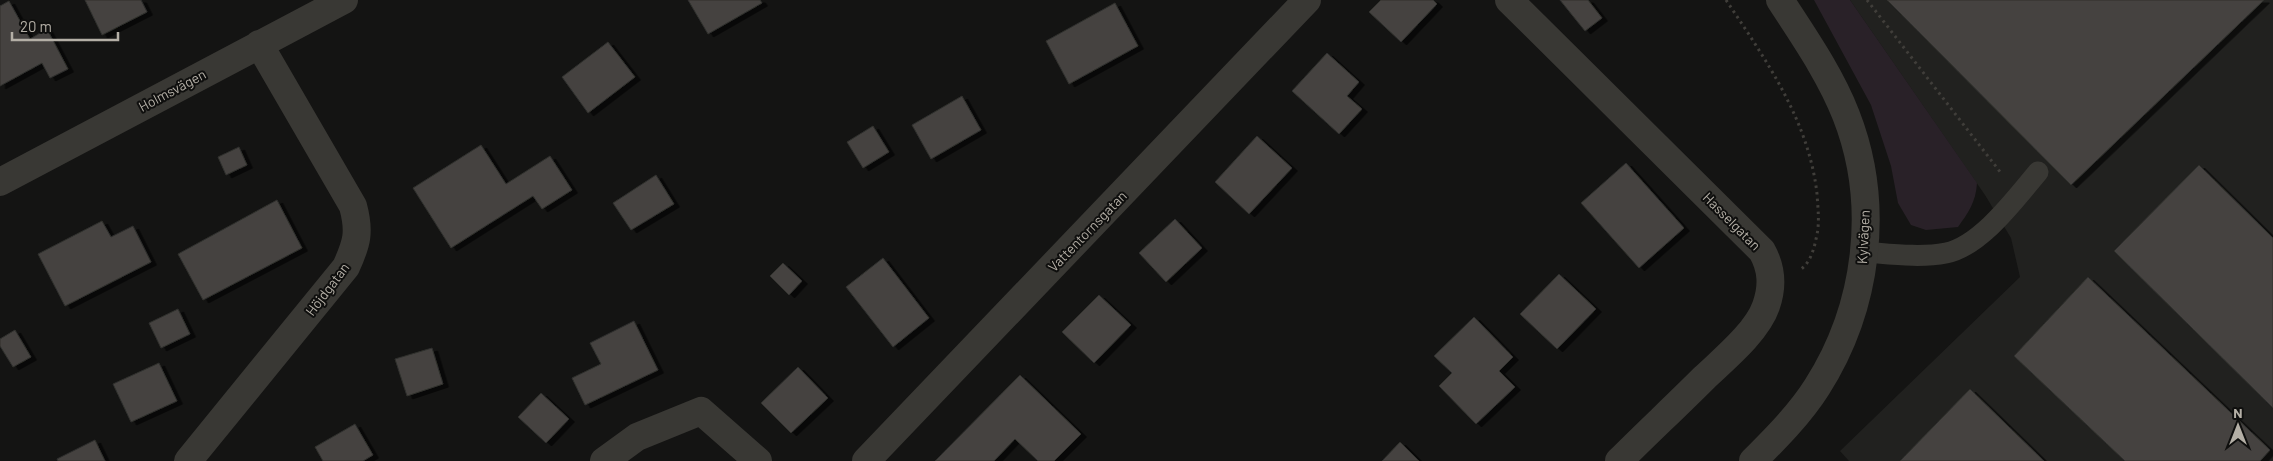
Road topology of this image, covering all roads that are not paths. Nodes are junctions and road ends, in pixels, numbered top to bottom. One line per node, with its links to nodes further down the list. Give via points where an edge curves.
1 (344, 0): 5 (street, Holmsvägen)
2 (1307, 0): 12 (street, Vattentornsgatan)
3 (1509, 0): 13 (street, Hasselgatan, via 1762,251 1770,265 1771,283 1766,307 1753,328)
4 (1780, 0): 8 (street, Kylvägen, via 1835,89 1846,115 1858,152 1864,189)
5 (258, 44): 7 (street, Holmsvägen); 9 (street, Höjdgatan, via 353,206 358,224 355,248 346,267)
6 (2038, 172): 8 (lane, via 1970,244 1947,253)
7 (0, 182)
8 (1865, 252): 14 (street, Kylvägen, via 1848,325 1832,362 1816,389)
9 (188, 461)
10 (604, 461): 11 (street, via 637,438 702,411)
11 (758, 461)
12 (866, 461)
13 (1619, 461)
14 (1753, 461)

